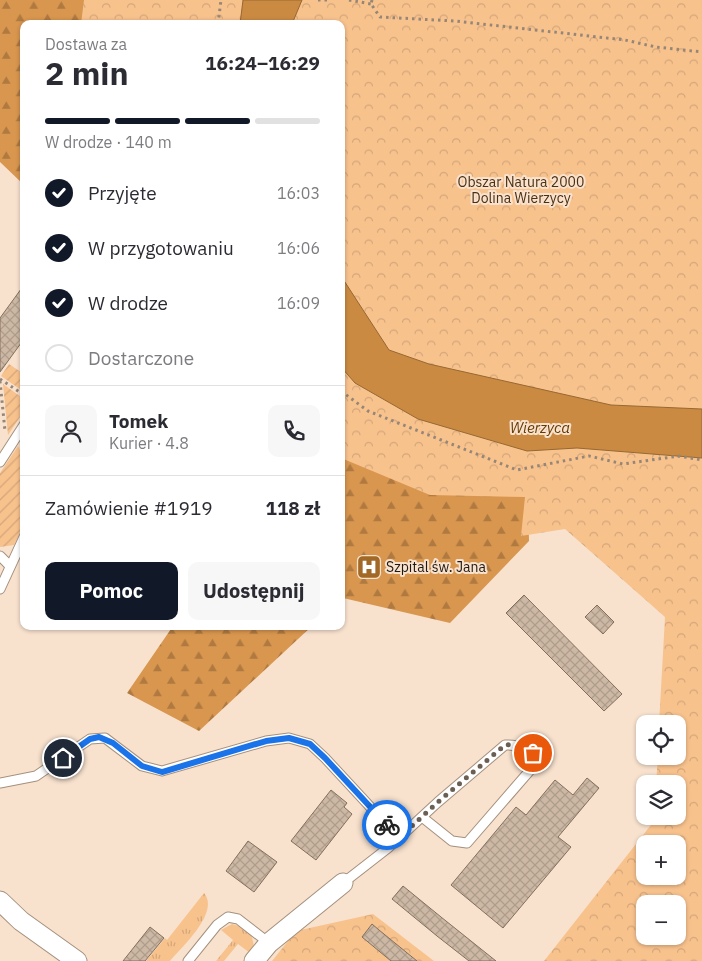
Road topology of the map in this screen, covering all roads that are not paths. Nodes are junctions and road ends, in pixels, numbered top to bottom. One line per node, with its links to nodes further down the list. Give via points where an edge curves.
1 (20, 430): 2 (lane)
2 (0, 462)
3 (20, 545): 5 (lane)
4 (0, 556): 5 (lane)
5 (10, 566): 6 (lane)
6 (0, 589)
7 (0, 783): 9 (lane, via 36,776 90,739 99,737 113,743 142,766 162,772 266,741 289,738 310,744)
8 (422, 816): 8 (lane, via 452,841 466,843 539,760 515,744 505,745); 9 (lane)
9 (399, 838): 10 (lane)
10 (343, 883): 12 (street)
11 (0, 901): 13 (street)
12 (269, 944): 14 (lane, via 238,918 228,916 217,924); 15 (street)
13 (77, 961)
14 (188, 961)
15 (254, 961)

